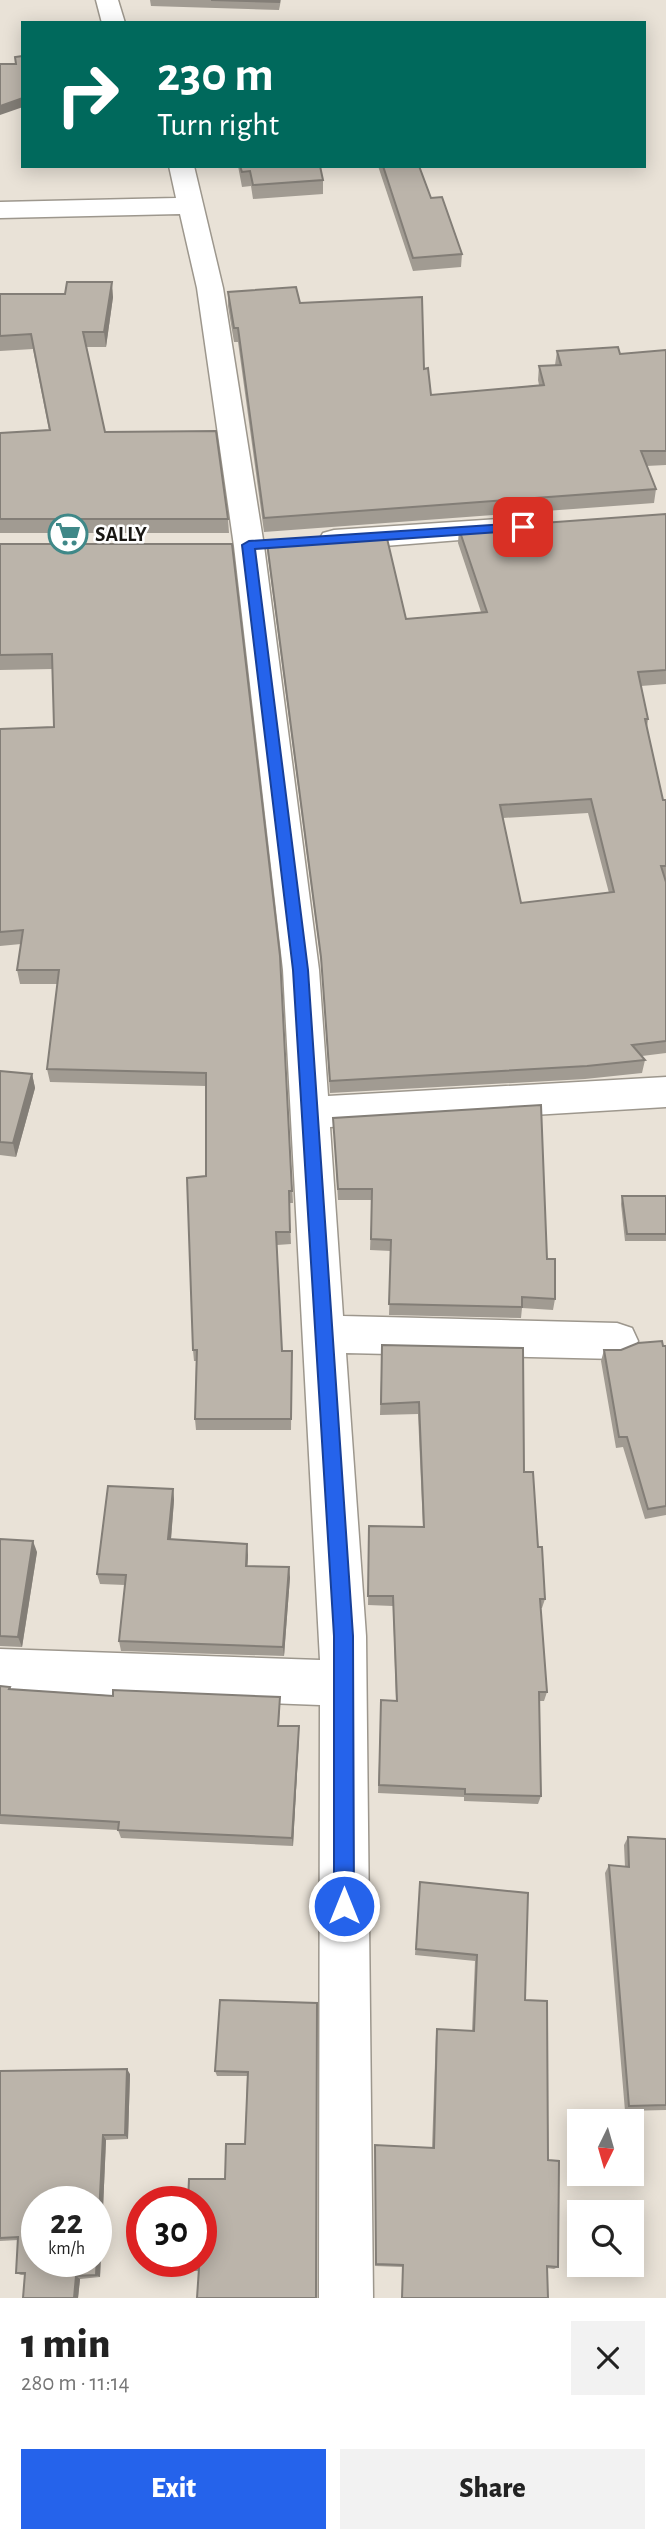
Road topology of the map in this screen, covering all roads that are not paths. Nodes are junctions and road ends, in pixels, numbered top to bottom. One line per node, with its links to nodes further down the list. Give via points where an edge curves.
1 (107, 0): 2 (street)
2 (113, 21)
3 (182, 168): 4 (street)
4 (191, 206): 5 (street); 7 (street)
5 (0, 211)
6 (536, 526): 7 (street)
7 (262, 544): 9 (street)
8 (666, 1093): 9 (street)
9 (310, 1113): 10 (street)
10 (325, 1334): 11 (street); 13 (street)
11 (617, 1341)
12 (0, 1671): 13 (street)
13 (342, 1682): 14 (street)
14 (346, 2298)

